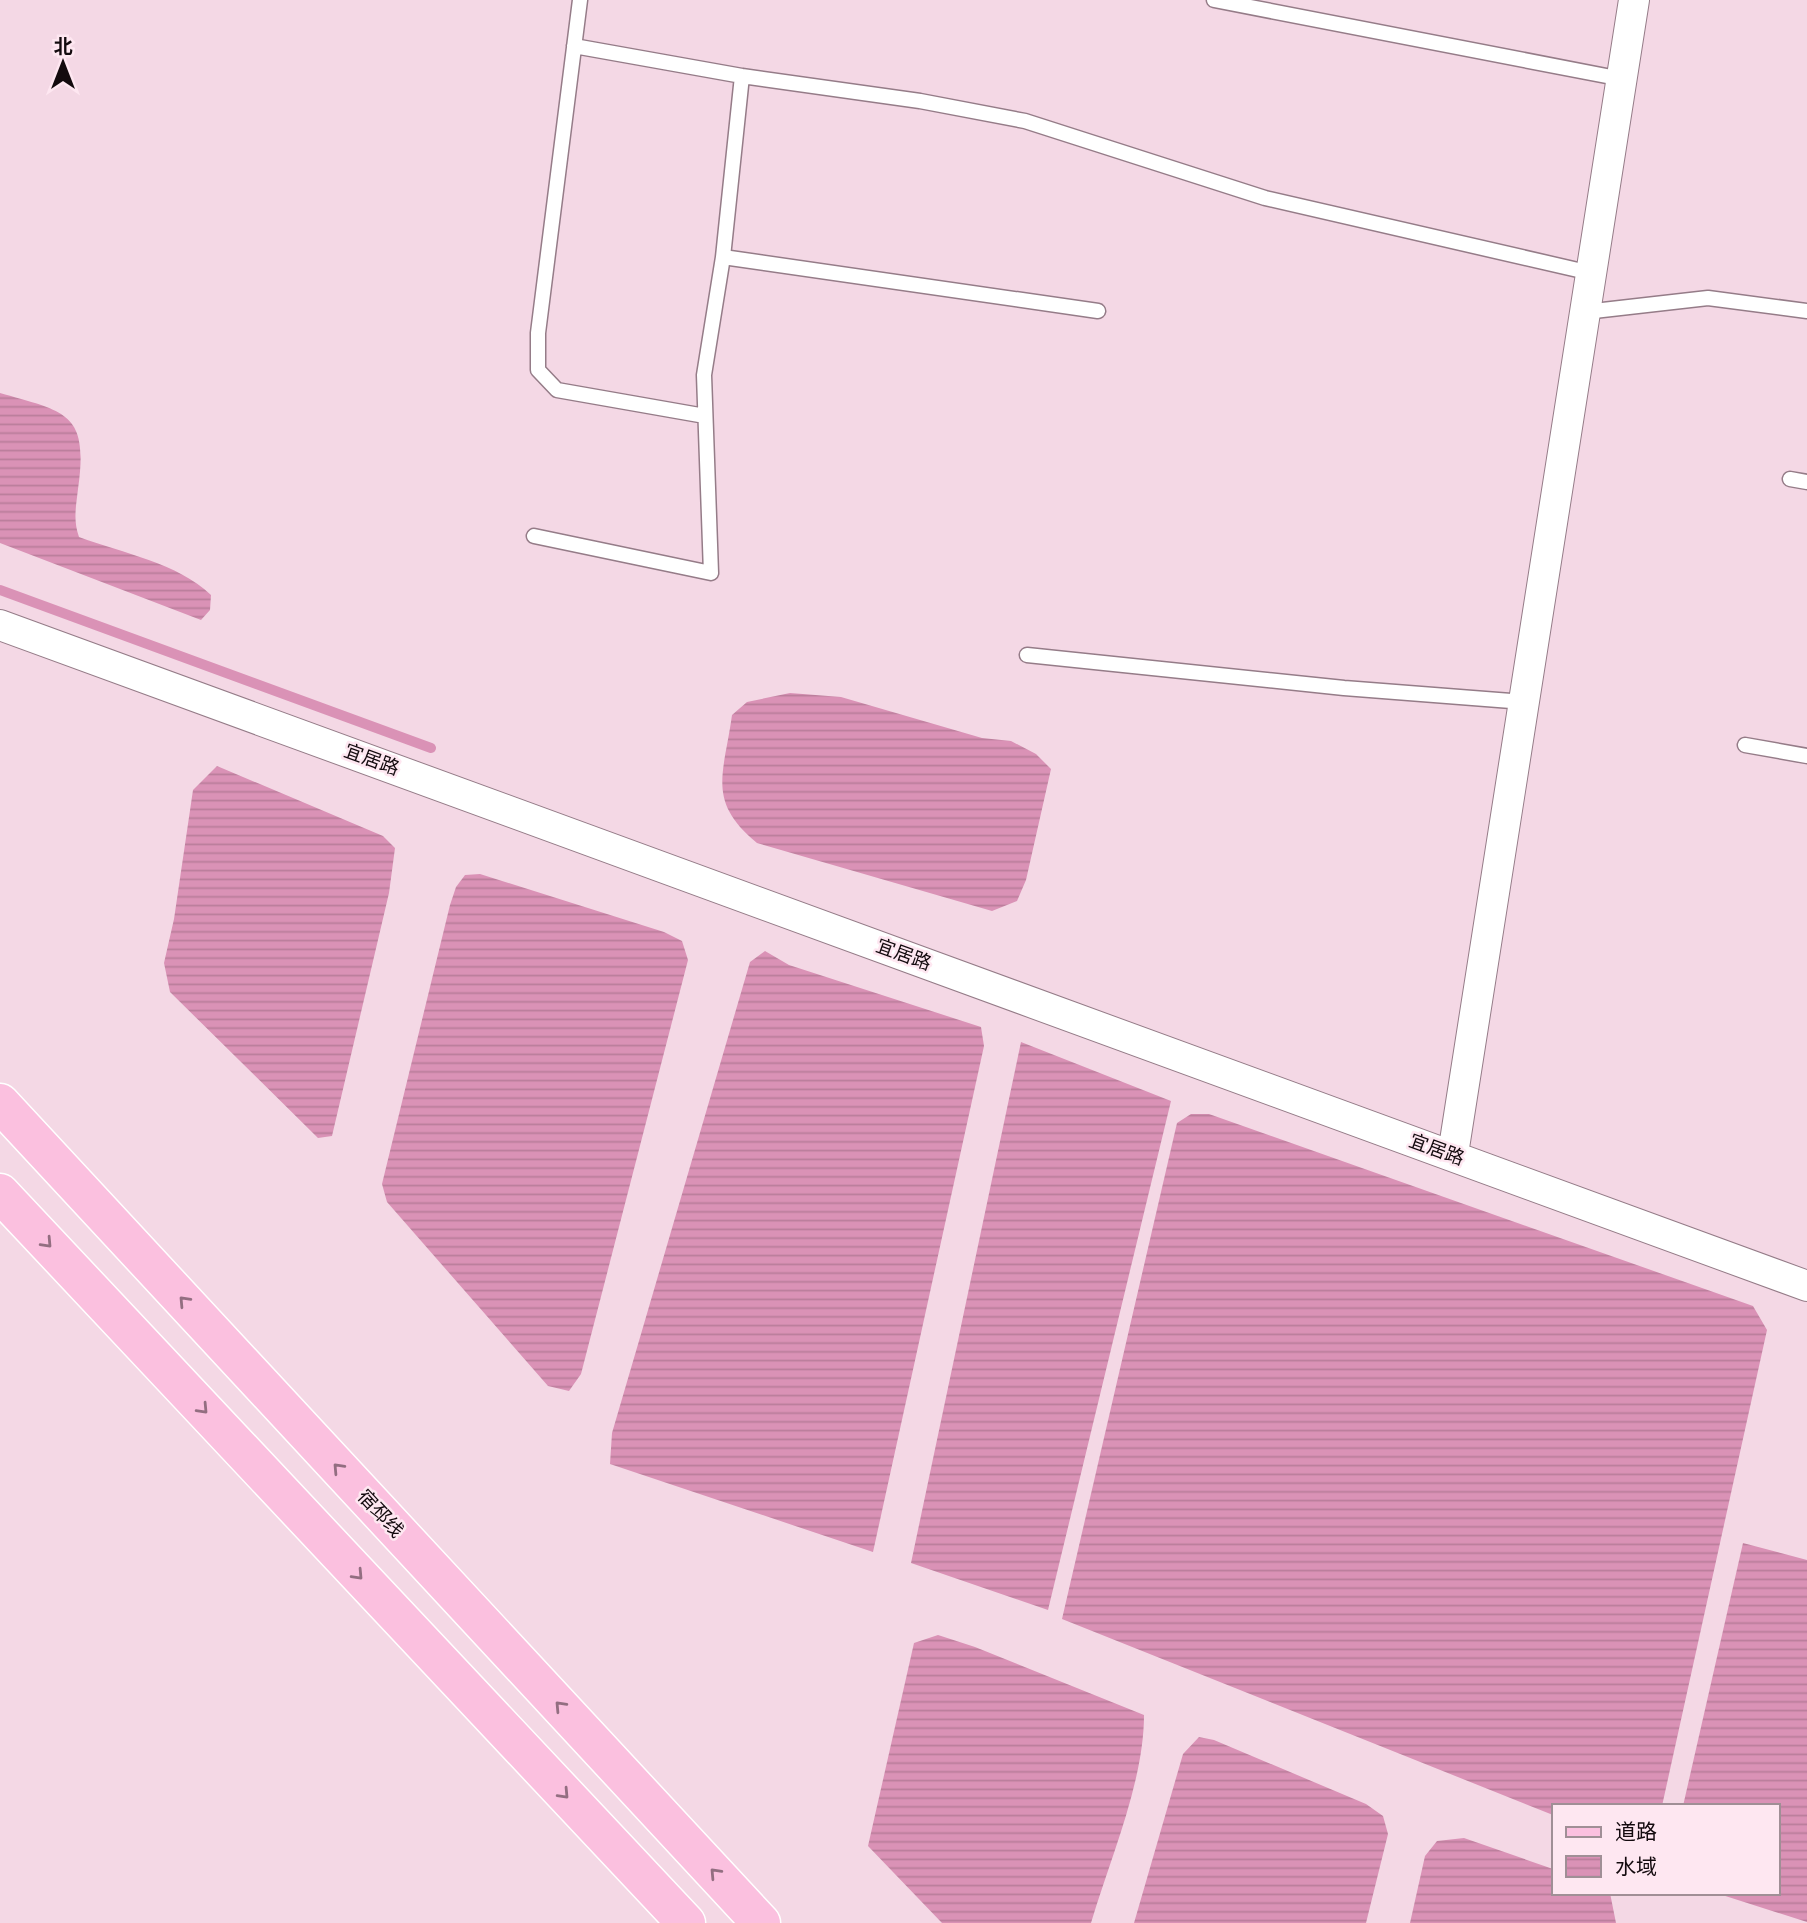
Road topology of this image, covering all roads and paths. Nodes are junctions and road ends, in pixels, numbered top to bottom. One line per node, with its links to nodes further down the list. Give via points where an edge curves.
1 (580, 0): 4 (lane)
2 (1214, 0): 6 (lane)
3 (1634, 0): 6 (street)
4 (574, 46): 5 (lane); 12 (lane, via 538,332 538,370 557,390)
5 (742, 76): 7 (lane); 8 (lane, via 1025,121 1265,198)
6 (1622, 79): 8 (street)
7 (723, 257): 9 (lane); 12 (lane, via 704,375)
8 (1591, 273): 11 (street)
9 (1098, 311)
10 (1807, 311): 11 (lane, via 1708,299)
11 (1585, 312): 18 (street)
12 (705, 416): 15 (lane, via 711,573)
13 (1790, 480): 14 (lane)
14 (1807, 482)
15 (534, 536)
16 (0, 625): 22 (street, 宜居路)
17 (1027, 655): 18 (lane)
18 (1524, 702): 22 (street)
19 (1745, 745): 20 (lane)
20 (1807, 756)
21 (0, 1103): 26 (main road, 宿邳线, one-way to 21)
22 (1453, 1154): 24 (street, 宜居路)
23 (0, 1194): 25 (main road, one-way to 25)
24 (1807, 1286)
25 (685, 1923)
26 (761, 1923)

